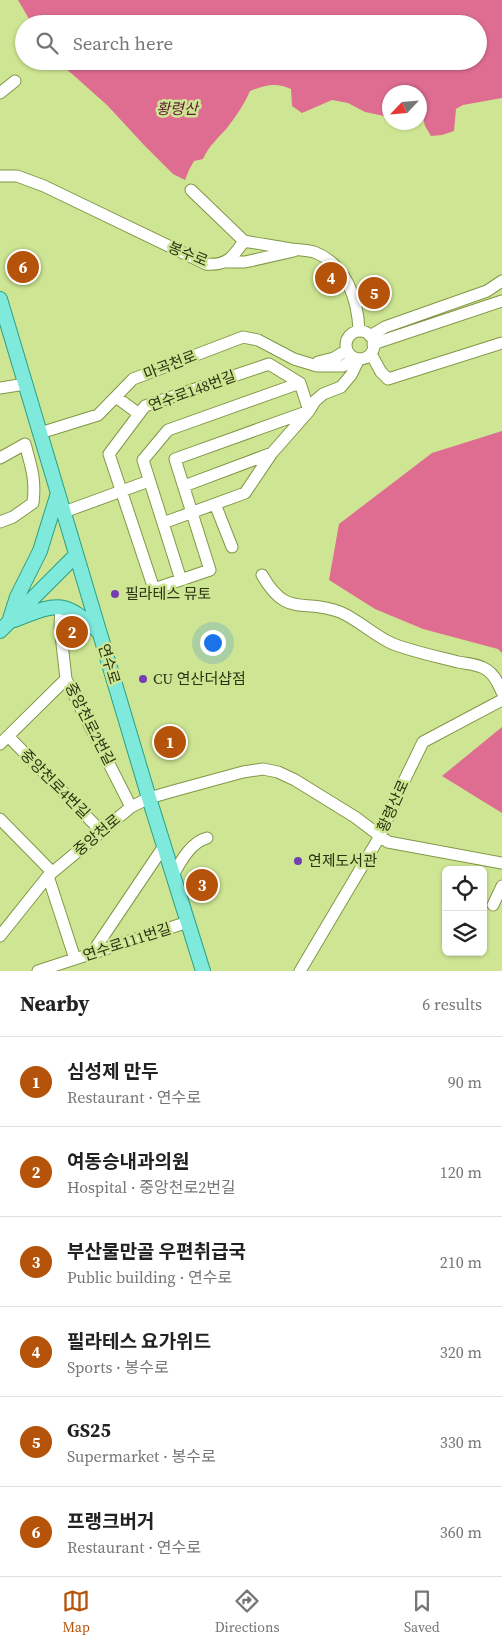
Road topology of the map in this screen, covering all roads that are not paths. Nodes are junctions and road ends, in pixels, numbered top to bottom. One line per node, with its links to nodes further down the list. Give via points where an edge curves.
1 (15, 81): 2 (street)
2 (0, 92)
3 (0, 176): 7 (street, 봉수로, via 17,176 44,186 206,264)
4 (190, 190): 5 (street)
5 (244, 242): 6 (street); 7 (street, 봉수로)
6 (299, 250): 7 (street, via 245,262); 11 (street, via 330,260 344,275 354,299)
7 (227, 262)
8 (502, 281): 13 (street, via 487,290 385,327)
9 (0, 299): 18 (main road)
10 (502, 301): 13 (street, 마곡천로)
11 (359, 331): 13 (street, via 365,332); 15 (street, via 353,333 346,344)
12 (502, 344): 13 (street, via 388,379 381,372)
13 (371, 345): 15 (street, 마곡천로, via 366,358)
14 (275, 349): 15 (street, 마곡천로, via 309,364 336,367 343,366); 16 (street); 20 (street, 마곡천로, via 258,340 237,339 133,379)
15 (354, 356): 21 (street, 연수로148번길, via 351,375 341,387 315,401)
16 (269, 364): 17 (street); 22 (street, 연수로148번길, via 145,406)
17 (300, 383): 21 (street); 26 (street, 연수로148번길, via 168,430 143,460)
18 (26, 384): 19 (street); 23 (main road)
19 (0, 388)
20 (116, 397): 22 (street); 23 (street, 마곡천로, via 98,415)
21 (310, 411): 24 (street, 연수로148번길); 27 (street, 연수로148번길, via 175,459)
22 (139, 414): 28 (street, 연수로148번길, via 108,454)
23 (40, 433): 31 (main road, via 58,492)
24 (272, 453): 27 (street, 연수로148번길); 30 (street, 연수로148번길, via 245,493)
25 (0, 458): 29 (street, via 25,444 34,474)
26 (149, 481): 28 (street); 34 (street, 연수로148번길)
27 (184, 486): 32 (street, 연수로148번길)
28 (121, 491): 31 (street); 38 (street, 연수로148번길, via 154,589)
29 (33, 503): 31 (street); 33 (street)
30 (215, 504): 32 (street, 연수로148번길); 35 (street)
31 (59, 509): 36 (main road, 연수로); 40 (main road)
32 (192, 513): 34 (street, 연수로148번길); 38 (street, 연수로148번길, via 210,570)
33 (0, 522)
34 (163, 523): 38 (street, 연수로148번길)
35 (232, 547)
36 (76, 555): 40 (main road); 41 (main road, 연수로)
37 (262, 575): 43 (street, via 270,589 284,602 340,612 389,642 479,665 497,680)
38 (181, 580)
39 (61, 607): 40 (main road, via 45,608); 41 (main road, via 84,618); 42 (street, 중앙천로2번길)
40 (4, 626)
41 (100, 632): 46 (main road, 연수로)
42 (66, 679): 45 (street); 47 (street, 중앙천로2번길)
43 (502, 692)
44 (502, 700): 50 (street, 황령산로, via 423,742)
45 (4, 740): 49 (street, 중앙천로4번길)
46 (149, 798): 47 (street, 중앙천로); 50 (street, 중앙천로, via 263,769 295,780); 52 (main road, 연수로)
47 (131, 807): 49 (street, 중앙천로)
48 (0, 819): 54 (street)
49 (102, 832): 54 (street, 중앙천로)
50 (380, 836): 53 (street, 중앙천로, via 388,842); 66 (street, 황령산로)
51 (207, 838): 55 (street, via 194,845)
52 (164, 846): 55 (main road, 연수로); 62 (street)
53 (502, 863)
54 (50, 874): 60 (street, 중앙천로); 63 (street)
55 (173, 875): 59 (main road, 연수로)
56 (502, 886): 57 (street)
57 (493, 905)
58 (0, 916): 60 (street)
59 (188, 922): 62 (street, 연수로111번길); 65 (main road, 연수로)
60 (9, 924): 61 (street, 중앙천로)
61 (0, 936)
62 (92, 953): 63 (street, 연수로111번길)
63 (74, 959): 64 (street, 연수로111번길)
64 (38, 971)
65 (203, 971)
66 (300, 971)

